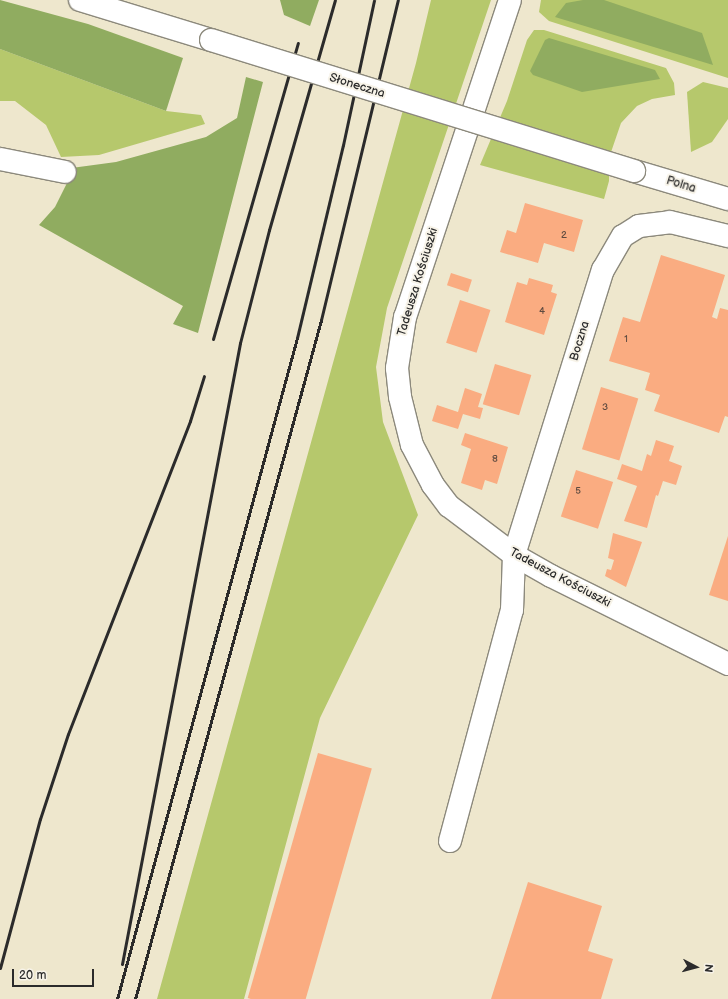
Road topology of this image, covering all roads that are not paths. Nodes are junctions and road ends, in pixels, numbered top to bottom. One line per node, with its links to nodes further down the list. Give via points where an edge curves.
1 (80, 0): 4 (street, Słoneczna, bridge)
2 (510, 0): 8 (street, Tadeusza Kościuszki, via 414,290 401,337 397,368 406,424 421,466 449,506 468,523)
3 (0, 159): 5 (street)
4 (634, 171): 6 (street, Polna)
5 (65, 172)
6 (727, 194)
7 (728, 236): 8 (street, Boczna, via 694,226 660,222 633,229 614,249 599,279)
8 (514, 555): 9 (street, Tadeusza Kościuszki); 10 (street, Boczna, via 512,610)
9 (728, 664)
10 (450, 841)

